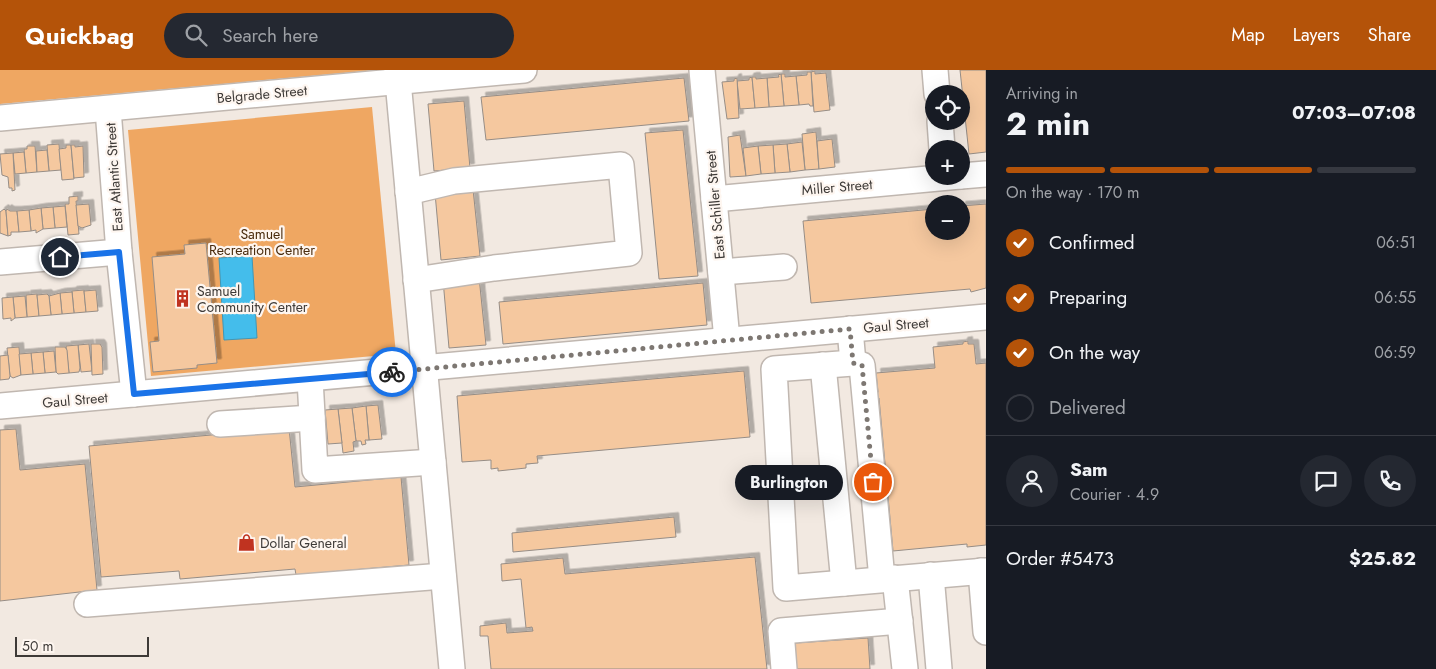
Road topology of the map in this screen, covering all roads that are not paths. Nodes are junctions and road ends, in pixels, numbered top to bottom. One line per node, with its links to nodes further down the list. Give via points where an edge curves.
1 (524, 70): 4 (street, Belgrade Street)
2 (702, 70): 12 (street, East Schiller Street)
3 (935, 70): 5 (street)
4 (398, 76): 6 (street, Belgrade Street); 11 (street)
5 (936, 85)
6 (108, 109): 7 (street, Belgrade Street); 13 (street, East Atlantic Street)
7 (0, 118)
8 (986, 174): 9 (street, Miller Street)
9 (970, 175)
10 (925, 179): 12 (street, Miller Street)
11 (408, 192): 17 (street); 17 (street, via 454,181 621,165 629,253)
12 (714, 198): 16 (street, East Schiller Street)
13 (119, 252): 14 (street); 25 (street, East Atlantic Street)
14 (0, 262)
15 (784, 267): 16 (street)
16 (721, 272): 20 (street, East Schiller Street)
17 (416, 280): 23 (street)
18 (986, 317): 19 (street, Gaul Street)
19 (850, 329): 20 (street, Gaul Street); 21 (street)
20 (726, 340): 23 (street, Gaul Street)
21 (853, 363): 22 (street); 33 (street, via 862,365)
22 (823, 365): 34 (street); 34 (street, via 774,369 786,588)
23 (424, 369): 24 (street, Gaul Street); 29 (street)
24 (310, 379): 25 (street, Gaul Street); 27 (street)
25 (134, 394): 26 (street, Gaul Street)
26 (0, 406)
27 (312, 418): 28 (street); 29 (street, via 315,470)
28 (220, 424)
29 (433, 462): 32 (street)
30 (984, 571): 31 (street); 37 (street)
31 (932, 575): 33 (street); 41 (street)
32 (443, 576): 35 (street); 38 (street)
33 (889, 578): 34 (street); 36 (street)
34 (844, 583)
35 (87, 604)
36 (900, 621): 39 (street, via 781,631); 40 (street)
37 (986, 632)
38 (452, 669)
39 (784, 669)
40 (905, 669)
41 (939, 669)

